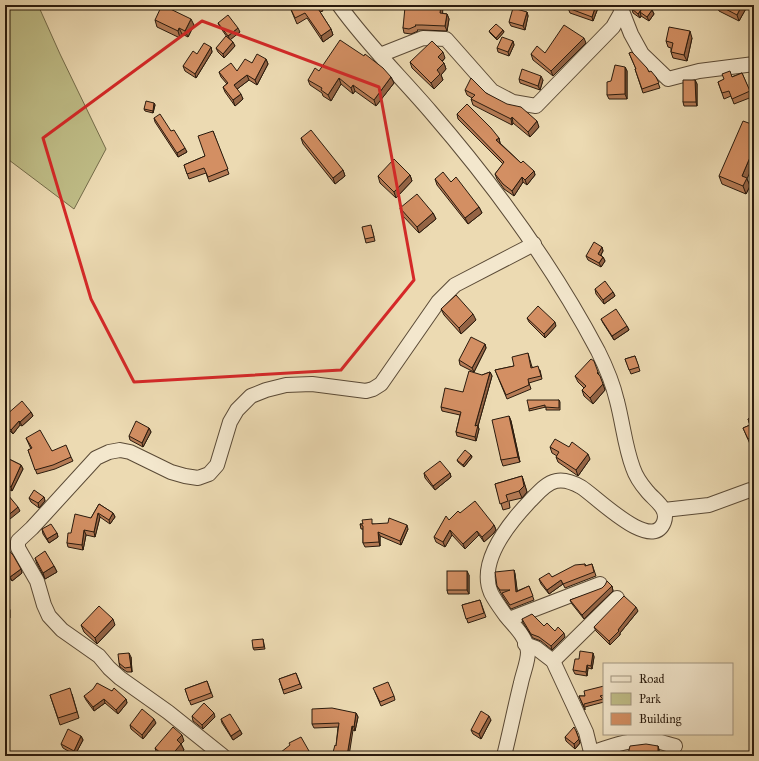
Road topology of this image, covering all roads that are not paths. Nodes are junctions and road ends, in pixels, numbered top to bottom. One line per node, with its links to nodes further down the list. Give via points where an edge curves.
1 (339, 5): 3 (street)
2 (621, 8): 3 (street, via 613,27 536,106 513,102 492,91 446,39 423,38); 4 (street, via 642,54 668,79 699,71)
3 (380, 55): 5 (street, via 430,110)
4 (754, 64)
5 (534, 244): 7 (street, via 559,282 599,353 610,378 636,477); 15 (street, via 455,285 438,302 381,384 373,390 312,384 286,386 251,396 230,422 217,465 210,474 198,478 171,472 130,452 109,452 96,458 18,542 18,548 37,581 49,616 62,630 99,656 120,678)
6 (754, 491): 7 (street, via 750,490 709,505)
7 (664, 510): 10 (street, via 663,524 651,533 626,521 582,487 567,481 555,481 542,488 498,541 491,558 487,576 491,593)
8 (600, 584): 10 (street)
9 (617, 598): 12 (street)
10 (509, 619): 11 (street)
11 (525, 644): 12 (street, via 536,648); 16 (street, via 528,650 525,667)
12 (553, 661): 14 (street, via 586,732)
13 (675, 746): 14 (street, via 655,741 640,741 617,745)
14 (592, 755)
15 (223, 756)
16 (504, 756)

